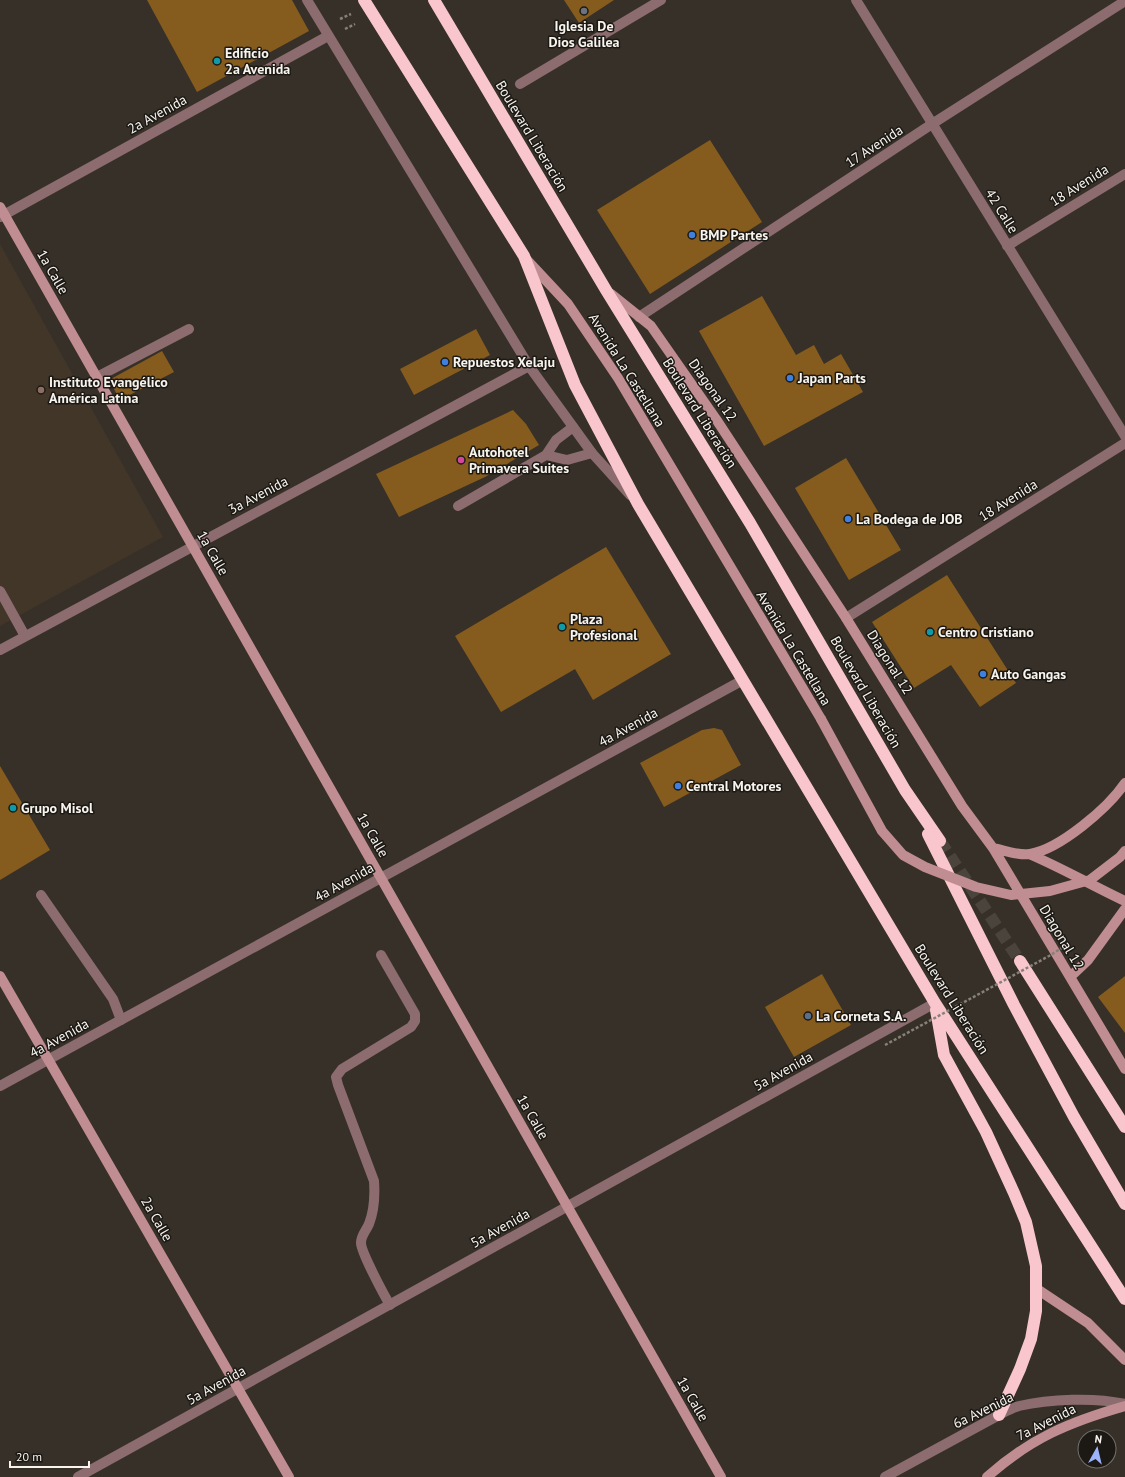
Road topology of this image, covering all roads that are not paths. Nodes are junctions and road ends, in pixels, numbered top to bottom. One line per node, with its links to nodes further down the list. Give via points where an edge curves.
1 (307, 0): 7 (street, Boulevard Liberación)
2 (364, 0): 13 (highway, Boulevard Liberación)
3 (434, 0): 14 (highway, Boulevard Liberación)
4 (661, 0): 8 (street)
5 (856, 0): 9 (street, 42 Calle)
6 (1125, 1): 9 (street, 17 Avenida)
7 (328, 36): 11 (street, 2a Avenida); 17 (street, Boulevard Liberación)
8 (520, 84)
9 (932, 124): 12 (street, 42 Calle); 15 (street, 17 Avenida)
10 (1125, 174): 12 (street, 18 Avenida)
11 (1, 213): 18 (street, 1a Calle)
12 (1007, 246): 20 (street, 42 Calle)
13 (524, 256): 24 (highway, Boulevard Liberación, via 575,385); 36 (street, Avenida La Castellana, bridge, via 568,304 618,378 821,719 882,831 903,855 925,867 976,887 1011,895 1050,891 1090,880)
14 (606, 290): 15 (street, Diagonal 12); 33 (highway, Boulevard Liberación, via 750,522)
15 (639, 317): 28 (street, Diagonal 12, via 651,326 716,419)
16 (189, 329): 18 (street)
17 (529, 366): 19 (street, Boulevard Liberación); 26 (street, 3a Avenida)
18 (97, 377): 26 (street, 1a Calle)
19 (573, 426): 22 (street, Boulevard Liberación); 23 (street, via 556,440)
20 (1125, 436)
21 (1125, 443): 28 (street, 18 Avenida)
22 (592, 453): 23 (street, via 567,460); 24 (street, Boulevard Liberación)
23 (546, 455): 25 (street)
24 (638, 504): 31 (highway, Boulevard Liberación)
25 (458, 506)
26 (193, 546): 29 (street, 3a Avenida); 38 (street, 1a Calle)
27 (0, 591): 29 (street)
28 (846, 618): 35 (street, Diagonal 12, via 962,806)
29 (25, 636): 30 (street, 3a Avenida)
30 (0, 650)
31 (743, 680): 38 (street, 4a Avenida); 46 (highway, Boulevard Liberación)
32 (1125, 783): 37 (street, via 1101,812 1049,848)
33 (905, 790): 34 (highway, Boulevard Liberación); 52 (highway, via 1066,1103)
34 (940, 841)
35 (993, 848): 37 (street); 45 (street, Diagonal 12)
36 (1125, 851)
37 (1029, 854): 40 (street)
38 (381, 878): 47 (street, 4a Avenida); 53 (street, 1a Calle)
39 (41, 894): 47 (street, via 113,999)
40 (1125, 900)
41 (1125, 909): 45 (street, via 1088,960)
42 (380, 954): 56 (street, via 414,1014 415,1021 411,1027 342,1069 336,1077 374,1181 375,1196 361,1245)
43 (1020, 961): 51 (highway)
44 (0, 976): 48 (street, 2a Calle)
45 (1070, 977): 49 (street, Diagonal 12)
46 (935, 1003): 53 (street, 5a Avenida); 54 (highway, via 944,1055 986,1132 1026,1222 1036,1266); 55 (highway, Boulevard Liberación)
47 (121, 1020): 48 (street, 4a Avenida)
48 (48, 1060): 50 (street, 4a Avenida); 58 (street, 2a Calle)
49 (1125, 1069)
50 (0, 1086)
51 (1125, 1126)
52 (1125, 1204)
53 (568, 1206): 56 (street, 5a Avenida); 63 (street, 1a Calle)
54 (1037, 1289): 57 (street, via 1088,1323); 60 (highway, via 1031,1339)
55 (1124, 1298)
56 (390, 1305): 58 (street, 5a Avenida)
57 (1125, 1360)
58 (238, 1389): 61 (street, 5a Avenida); 62 (street, 2a Calle)
59 (1125, 1405): 60 (street, 6a Avenida, via 1110,1401 1054,1401 1018,1406); 65 (street, 7a Avenida, via 1073,1422 1046,1435 1024,1447)
60 (999, 1415): 64 (street, 6a Avenida)
61 (78, 1477)
62 (289, 1477)
63 (721, 1477)
64 (885, 1477)
65 (987, 1477)

